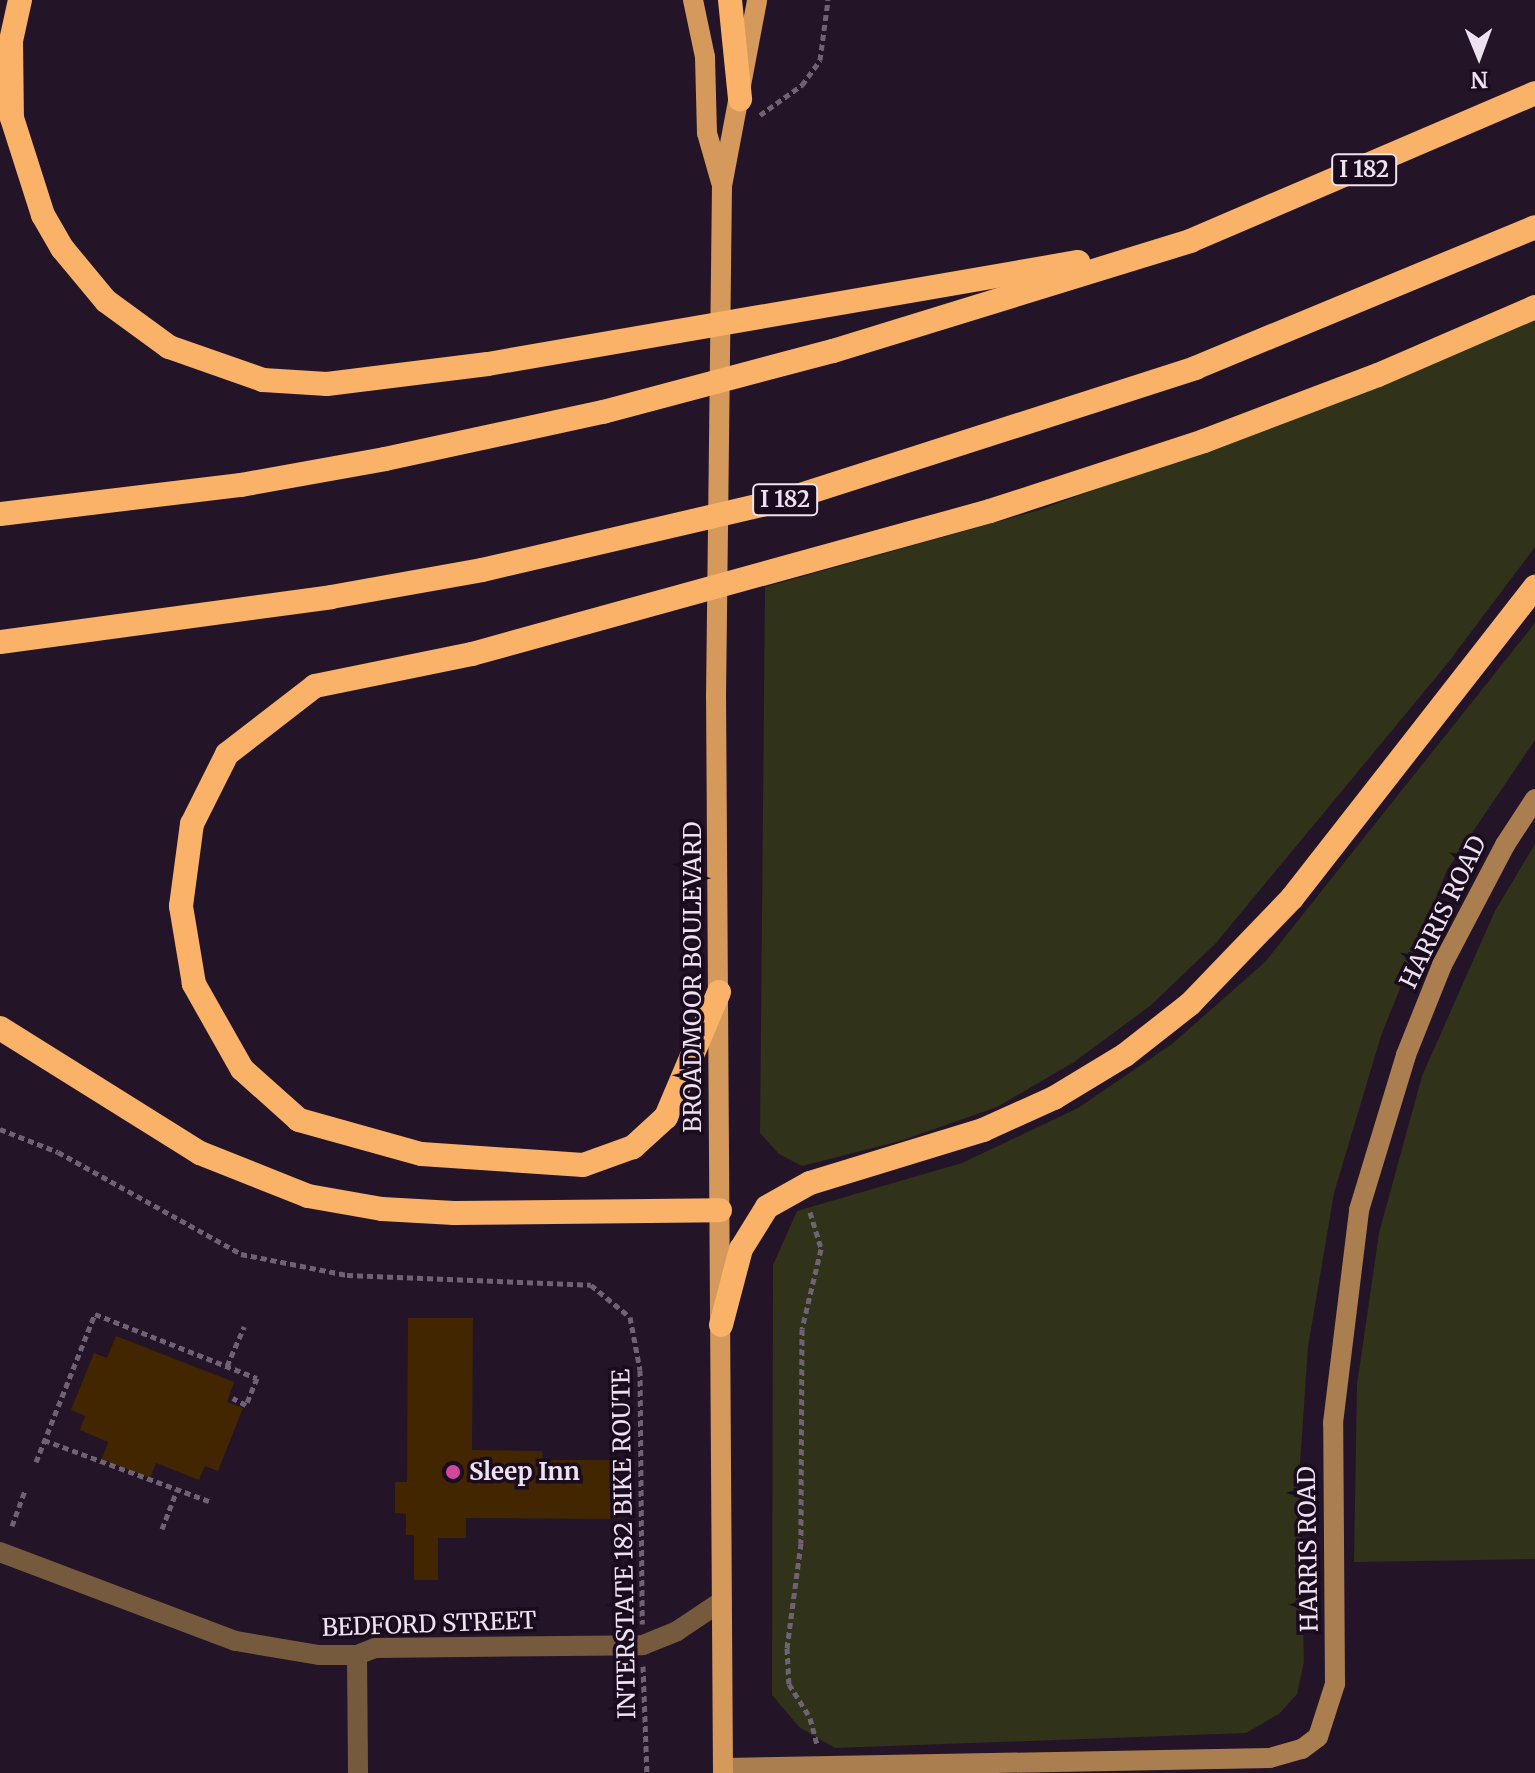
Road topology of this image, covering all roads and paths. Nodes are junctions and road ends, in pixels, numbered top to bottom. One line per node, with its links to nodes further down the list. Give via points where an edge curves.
1 (20, 0): 11 (highway, via 11,41 12,118 43,215 62,248 106,301 169,347 263,380 327,384 488,364)
2 (693, 0): 9 (main road, BROADMOOR BOULEVARD, via 705,57 707,133)
3 (730, 0): 7 (highway)
4 (757, 0): 7 (main road, BROADMOOR BOULEVARD)
5 (828, 0): 8 (path, via 820,60 802,85 760,116)
6 (1535, 93): 11 (highway, I 182)
7 (740, 99): 9 (main road, BROADMOOR BOULEVARD)
8 (757, 129)
9 (722, 186): 17 (main road, BROADMOOR BOULEVARD, via 716,698)
10 (1535, 227): 15 (highway, I 182, via 1195,368 788,499 482,570 331,597)
11 (1190, 241): 13 (highway, I 182, via 833,351 603,412 241,485)
12 (1535, 307): 17 (highway, via 1378,375 1204,441 990,511 472,654 315,686 227,754 192,824 181,906 194,984 242,1069 299,1120 421,1154 583,1165 633,1147 666,1117)
13 (0, 514)
14 (1535, 587): 22 (highway, via 1292,898 1190,1004 1125,1055 1054,1098 983,1130 810,1183 767,1207 741,1249)
15 (0, 642)
16 (1535, 799): 37 (street, HARRIS ROAD, via 1442,965 1406,1055 1359,1210 1333,1423 1335,1684 1318,1737 1302,1749 1270,1758)
17 (719, 992): 21 (main road, BROADMOOR BOULEVARD)
18 (0, 1028): 21 (highway, via 200,1153 308,1196 382,1209 454,1213)
19 (0, 1129): 35 (path, INTERSTATE 182 BIKE ROUTE, via 58,1152 241,1254 347,1275 591,1285 605,1296 630,1317 640,1370)
20 (808, 1207): 37 (path, via 821,1249 802,1329 801,1543 787,1648 789,1684 817,1741)
21 (720, 1210): 22 (main road, BROADMOOR BOULEVARD)
22 (721, 1325): 34 (main road, BROADMOOR BOULEVARD)
23 (244, 1327): 24 (path)
24 (227, 1366): 25 (path, via 257,1378 246,1405); 26 (path, via 95,1314)
25 (233, 1398)
26 (44, 1440): 27 (path); 28 (path)
27 (36, 1462)
28 (177, 1490): 30 (path); 32 (path)
29 (25, 1491): 31 (path)
30 (209, 1501)
31 (12, 1526)
32 (162, 1529)
33 (0, 1552): 36 (street, BEDFORD STREET, via 236,1641)
34 (722, 1601): 35 (street, BEDFORD STREET, via 677,1631); 38 (main road, BROADMOOR BOULEVARD)
35 (643, 1645): 36 (street, BEDFORD STREET, via 375,1648); 40 (path, INTERSTATE 182 BIKE ROUTE)
36 (357, 1655): 39 (street)
37 (816, 1768): 38 (street, HARRIS ROAD)
38 (724, 1771)
39 (358, 1773)
40 (647, 1773)

